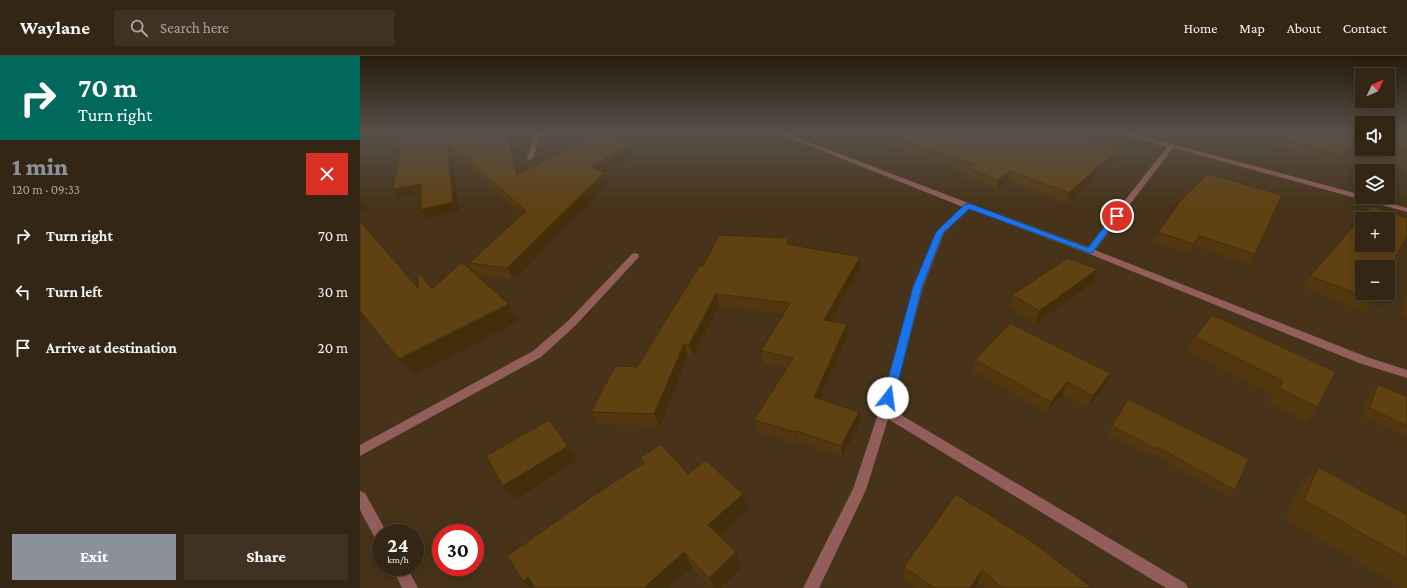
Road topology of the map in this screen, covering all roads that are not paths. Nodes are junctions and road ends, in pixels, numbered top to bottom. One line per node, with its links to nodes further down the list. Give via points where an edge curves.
1 (842, 157): 4 (street)
2 (1163, 157): 6 (street)
3 (1211, 157): 5 (street)
4 (968, 206): 6 (street); 9 (street, via 940,232 937,239 918,287)
5 (1407, 210)
6 (1090, 251): 8 (street, via 1363,360)
7 (635, 256): 10 (street, via 572,323 537,354)
8 (1407, 374)
9 (885, 411): 15 (street, via 859,490); 16 (street)
10 (360, 451)
11 (360, 497): 12 (street)
12 (375, 524)
13 (404, 576): 14 (street)
14 (410, 588)
15 (811, 588)
16 (1180, 588)

